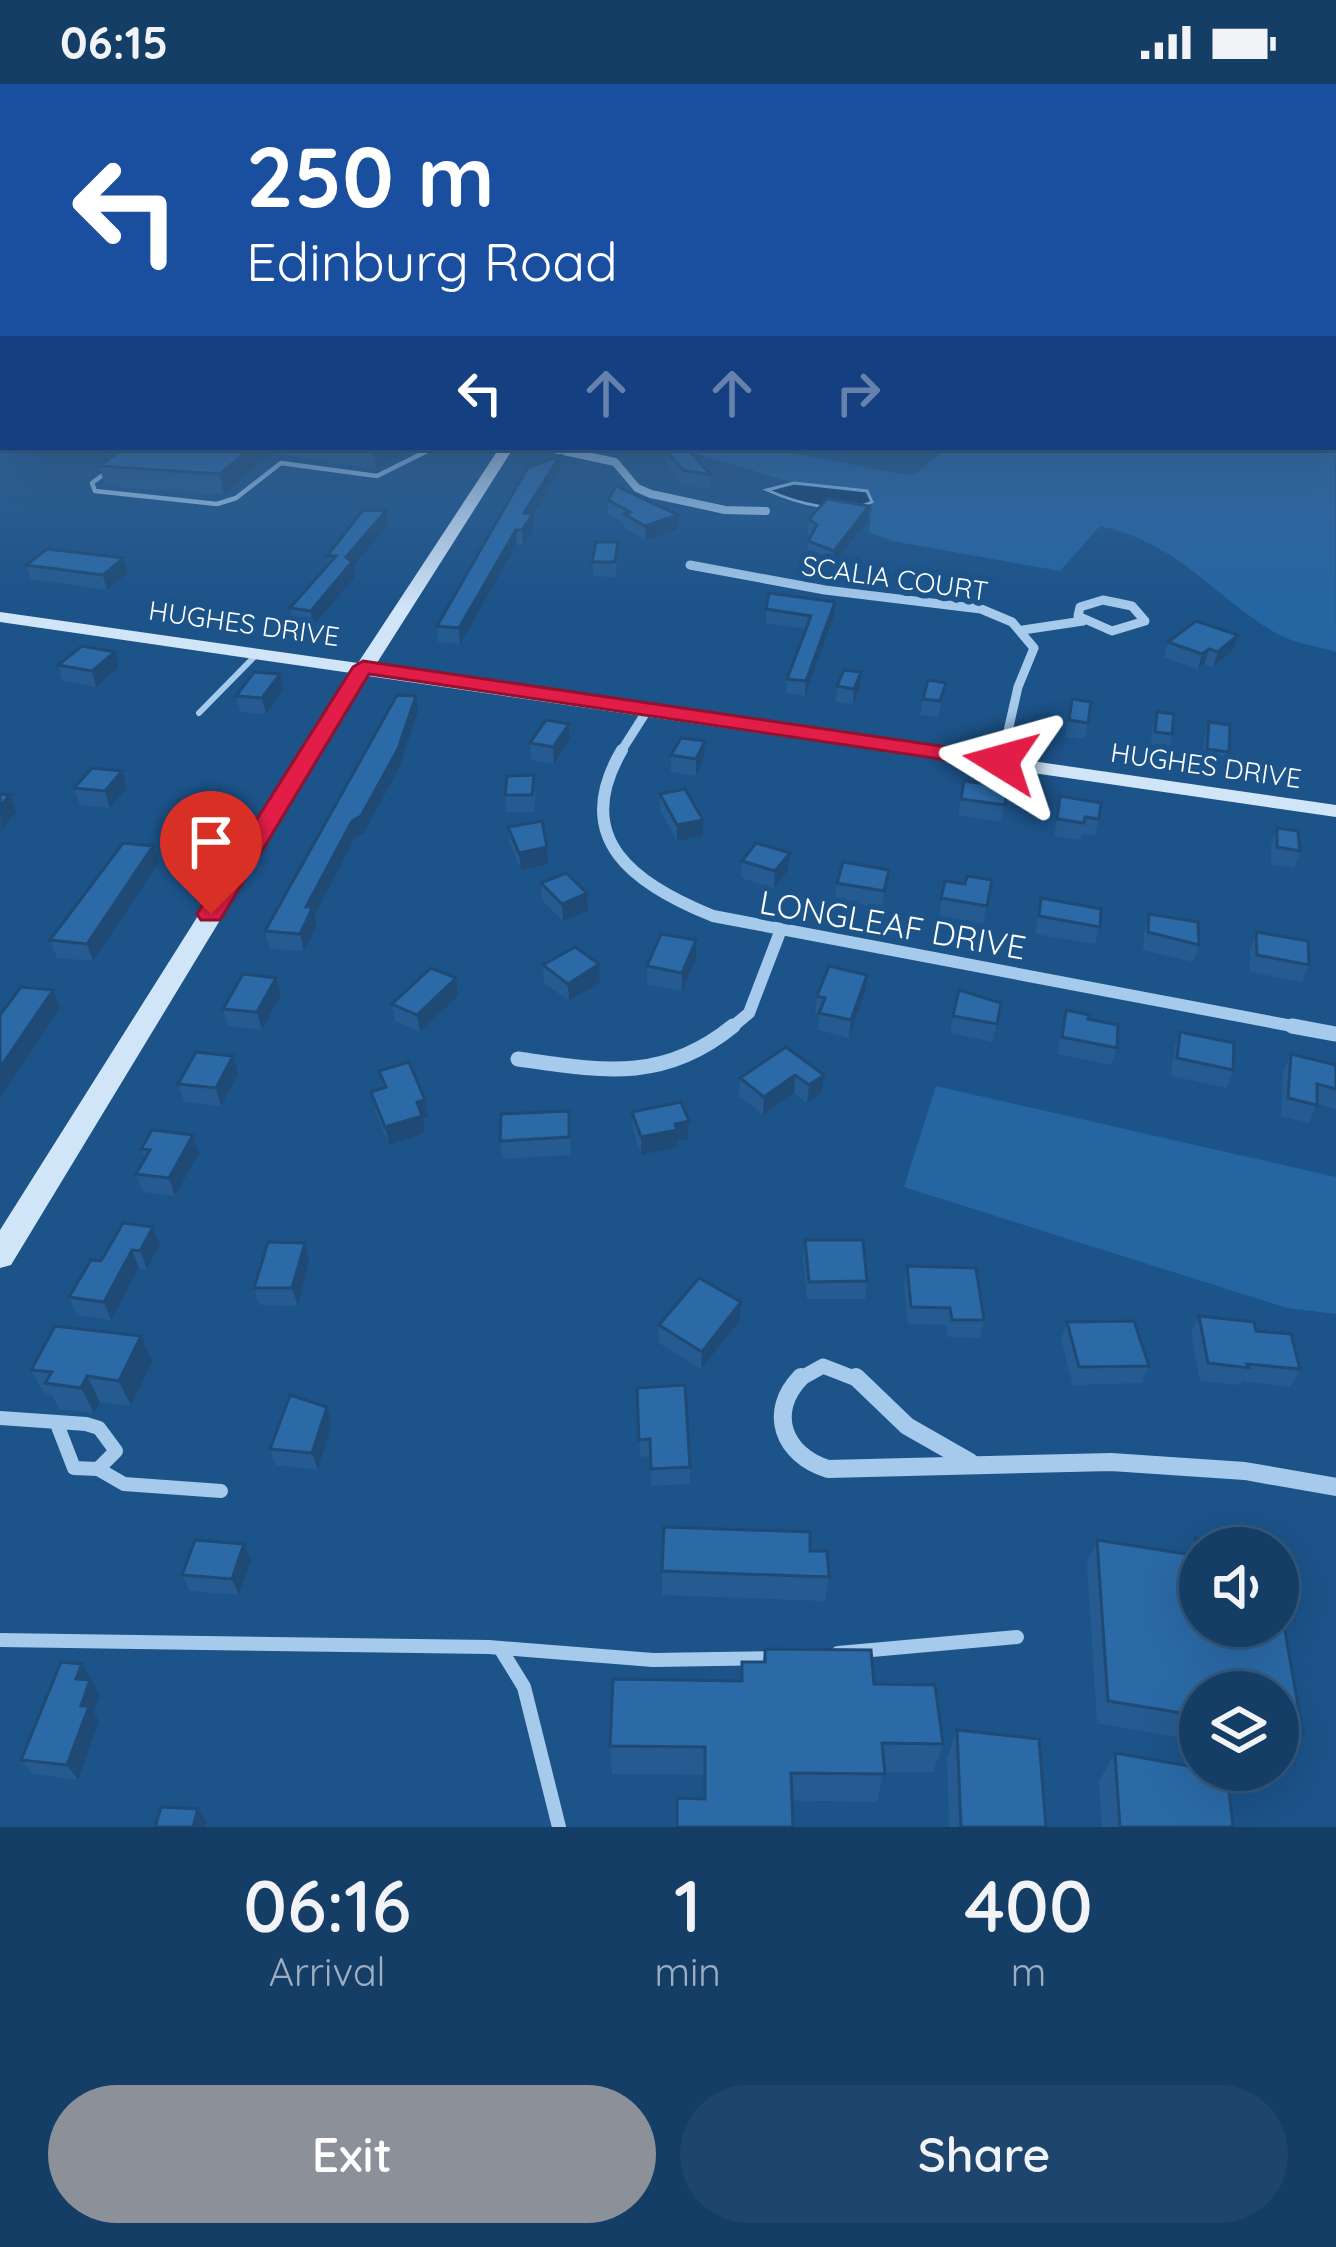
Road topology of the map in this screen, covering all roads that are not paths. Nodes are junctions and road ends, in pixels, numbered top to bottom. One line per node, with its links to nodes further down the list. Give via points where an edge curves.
1 (429, 450): 4 (lane, via 377,476 281,464 217,504 91,488)
2 (505, 450): 11 (street)
3 (559, 450): 5 (street, via 614,462 651,494)
4 (127, 458)
5 (766, 511)
6 (690, 565): 9 (street, SCALIA COURT, via 963,604)
7 (0, 617): 10 (street, HUGHES DRIVE)
8 (1083, 621): 8 (street, via 1080,607 1102,600 1132,606 1145,621 1113,631); 9 (street)
9 (1023, 630): 14 (street, SCALIA COURT, via 1033,657)
10 (259, 653): 11 (street, HUGHES DRIVE); 13 (lane)
11 (363, 667): 12 (street, HUGHES DRIVE); 19 (street)
12 (648, 709): 14 (street, HUGHES DRIVE); 16 (street, LONGLEAF DRIVE, via 602,795 614,849 675,901)
13 (199, 713)
14 (1001, 761): 15 (street, HUGHES DRIVE)
15 (1336, 811)
16 (780, 932): 17 (street, LONGLEAF DRIVE); 18 (street, via 749,1013 705,1049 614,1073)
17 (1336, 1034)
18 (518, 1059)
19 (0, 1256)
20 (0, 1418): 21 (lane)
21 (57, 1424): 23 (lane, via 74,1468); 23 (lane, via 99,1428 113,1442 116,1450)
22 (970, 1462): 22 (street, via 831,1470 792,1450 782,1405 802,1376 846,1370 927,1441); 24 (street, via 1191,1462)
23 (98, 1468): 25 (lane, via 124,1484)
24 (1336, 1487)
25 (220, 1491)
26 (1017, 1637): 30 (lane, via 848,1649)
27 (0, 1640): 28 (lane)
28 (500, 1648): 29 (lane, via 653,1660); 31 (lane, via 524,1687)
29 (801, 1658)
30 (822, 1658)
31 (559, 1827)

